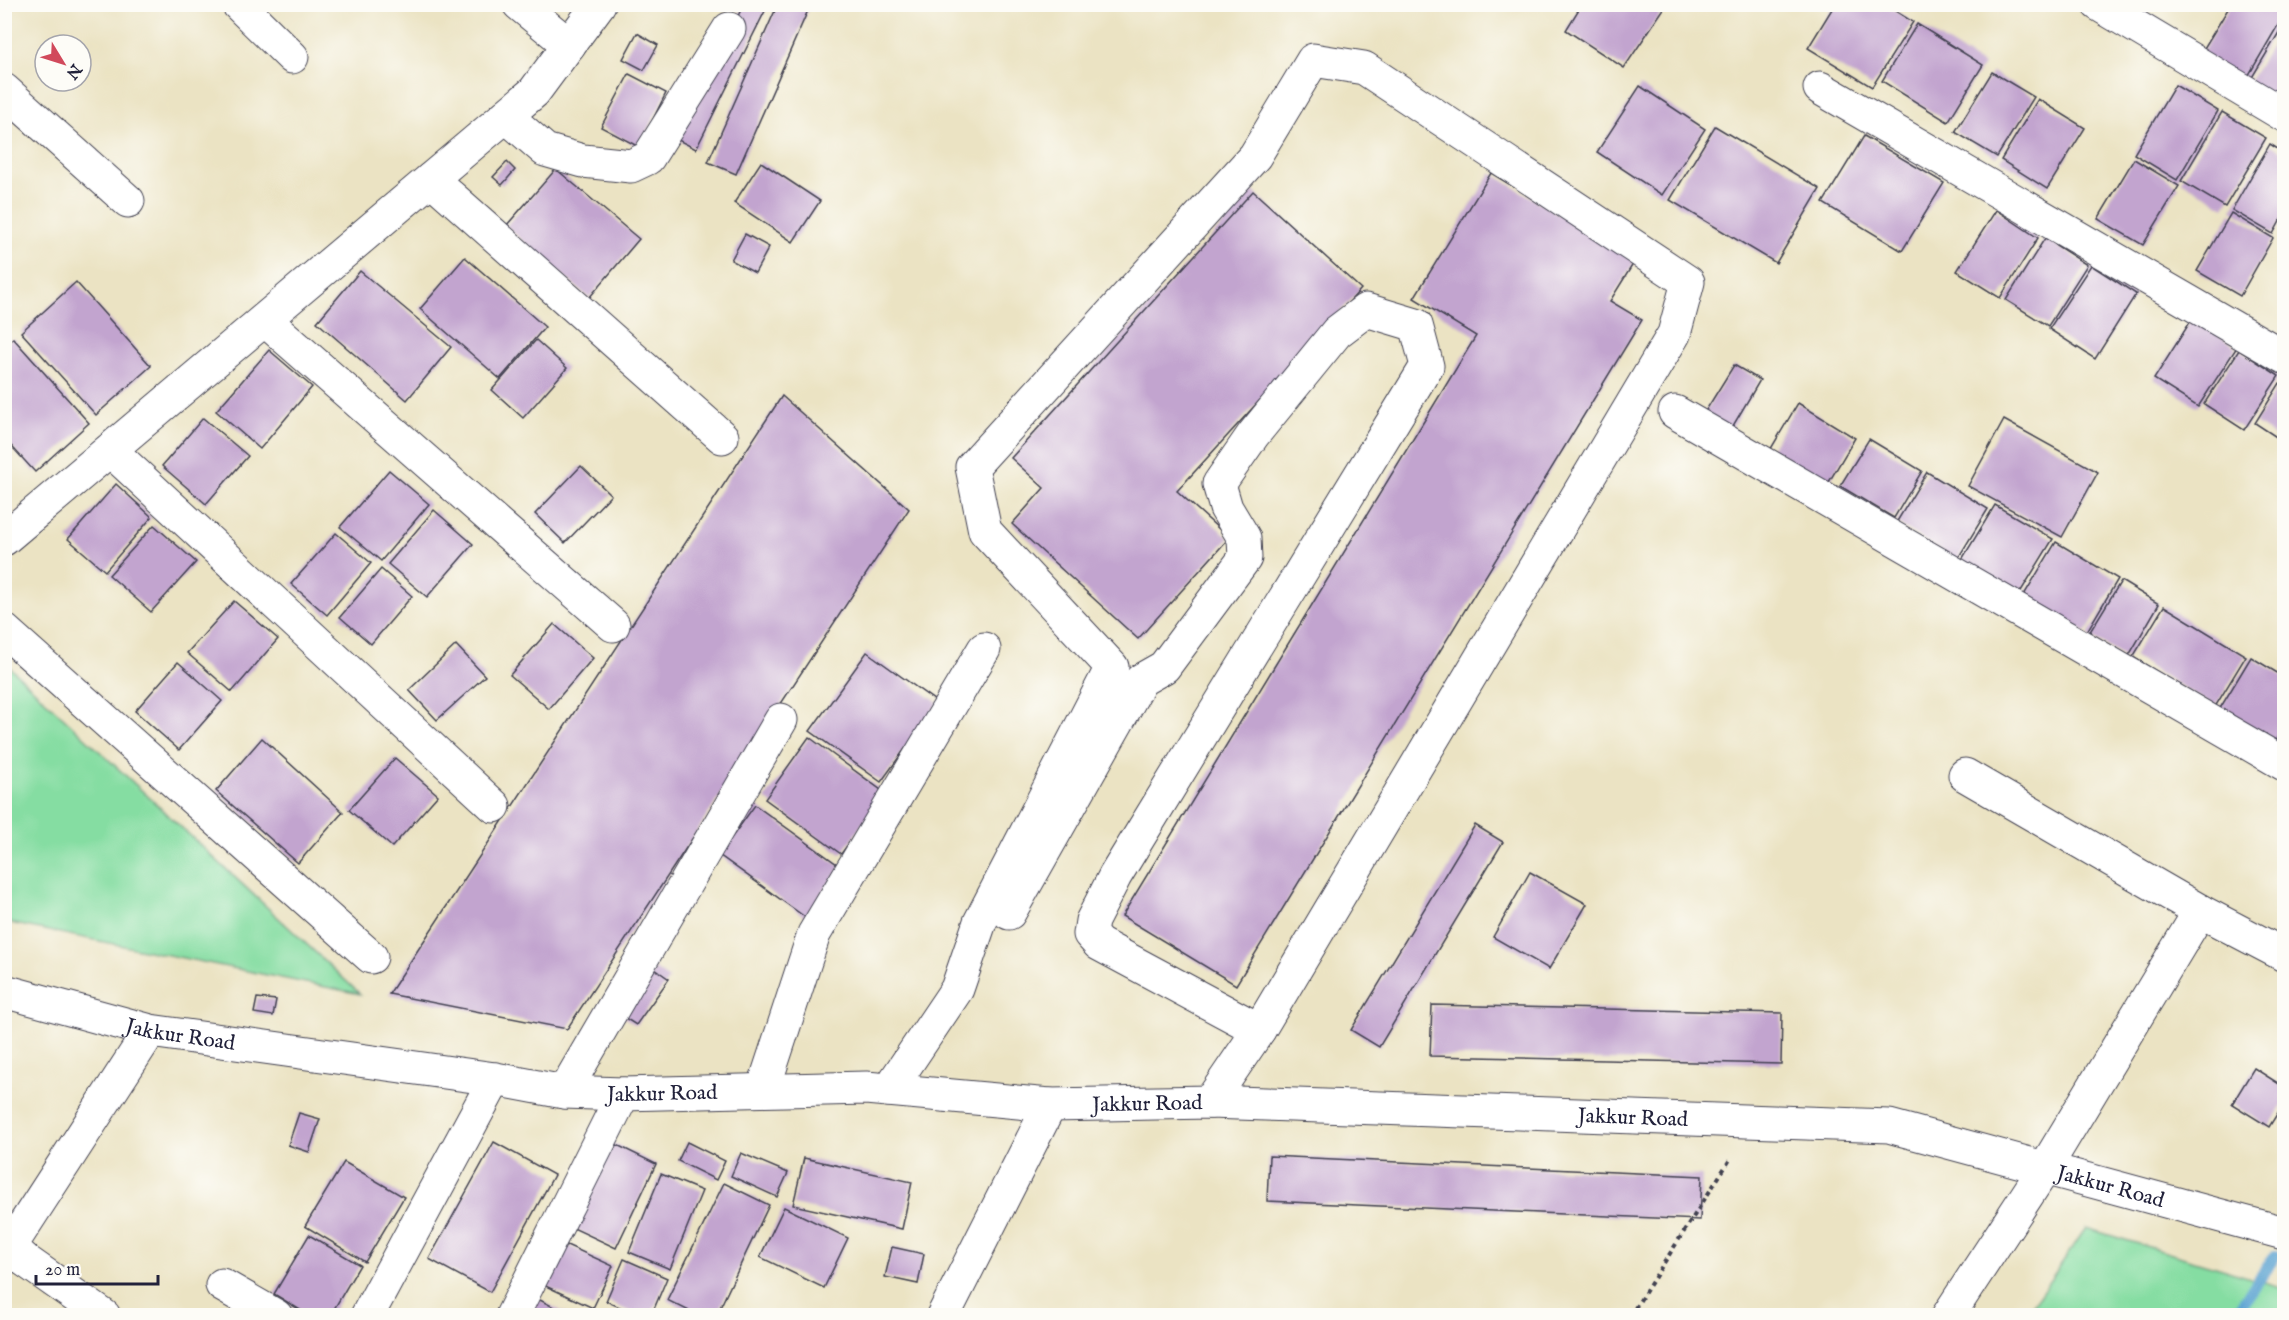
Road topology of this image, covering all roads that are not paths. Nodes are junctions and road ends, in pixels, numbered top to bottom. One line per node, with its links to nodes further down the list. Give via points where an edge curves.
1 (238, 4): 7 (street)
2 (519, 4): 6 (street)
3 (599, 4): 6 (street)
4 (2098, 4): 10 (street)
5 (729, 29): 11 (street, via 648,158 631,166 582,161 545,150)
6 (569, 45): 11 (street, via 534,92)
7 (292, 57)
8 (1820, 88): 15 (street)
9 (4, 90): 13 (street)
10 (2284, 115)
11 (506, 116): 12 (street)
12 (431, 179): 14 (street); 17 (street)
13 (128, 201)
14 (265, 320): 18 (street); 20 (street)
15 (2284, 357)
16 (1675, 412): 24 (street)
17 (722, 437)
18 (110, 450): 19 (street); 26 (street)
19 (4, 539)
20 (613, 625)
21 (4, 630): 29 (street)
22 (984, 648): 35 (street, via 814,934)
23 (781, 720): 37 (street)
24 (2284, 764)
25 (1965, 775): 27 (street)
26 (494, 806)
27 (2200, 911): 28 (street); 41 (street)
28 (2284, 955)
29 (372, 957)
30 (957, 989): 32 (street, via 1005,920 1141,680 1164,667 1245,558 1244,538 1219,484 1253,435 1337,332 1366,310 1416,325 1427,366 1115,876 1092,921 1090,934 1099,944); 32 (street, via 980,922 1112,667 986,531 972,467 1255,156 1313,60 1364,68 1688,282 1674,334); 36 (street)
31 (4, 991): 33 (street, Jakkur Road)
32 (1259, 1030): 39 (street)
33 (150, 1031): 34 (street, Jakkur Road); 43 (street)
34 (495, 1079): 37 (street, Jakkur Road); 47 (street)
35 (763, 1090): 36 (street, Jakkur Road); 38 (street, Jakkur Road)
36 (889, 1090): 40 (street, Jakkur Road)
37 (564, 1092): 38 (street, Jakkur Road)
38 (623, 1094): 48 (street)
39 (1210, 1102): 40 (street, Jakkur Road); 41 (street, Jakkur Road, via 1890,1126)
40 (1050, 1105): 49 (street)
41 (2045, 1168): 42 (street, Jakkur Road); 50 (street)
42 (2284, 1233)
43 (7, 1247): 45 (street)
44 (222, 1285): 46 (street)
45 (104, 1316)
46 (276, 1316)
47 (367, 1316)
48 (512, 1316)
49 (943, 1316)
50 (1948, 1316)

